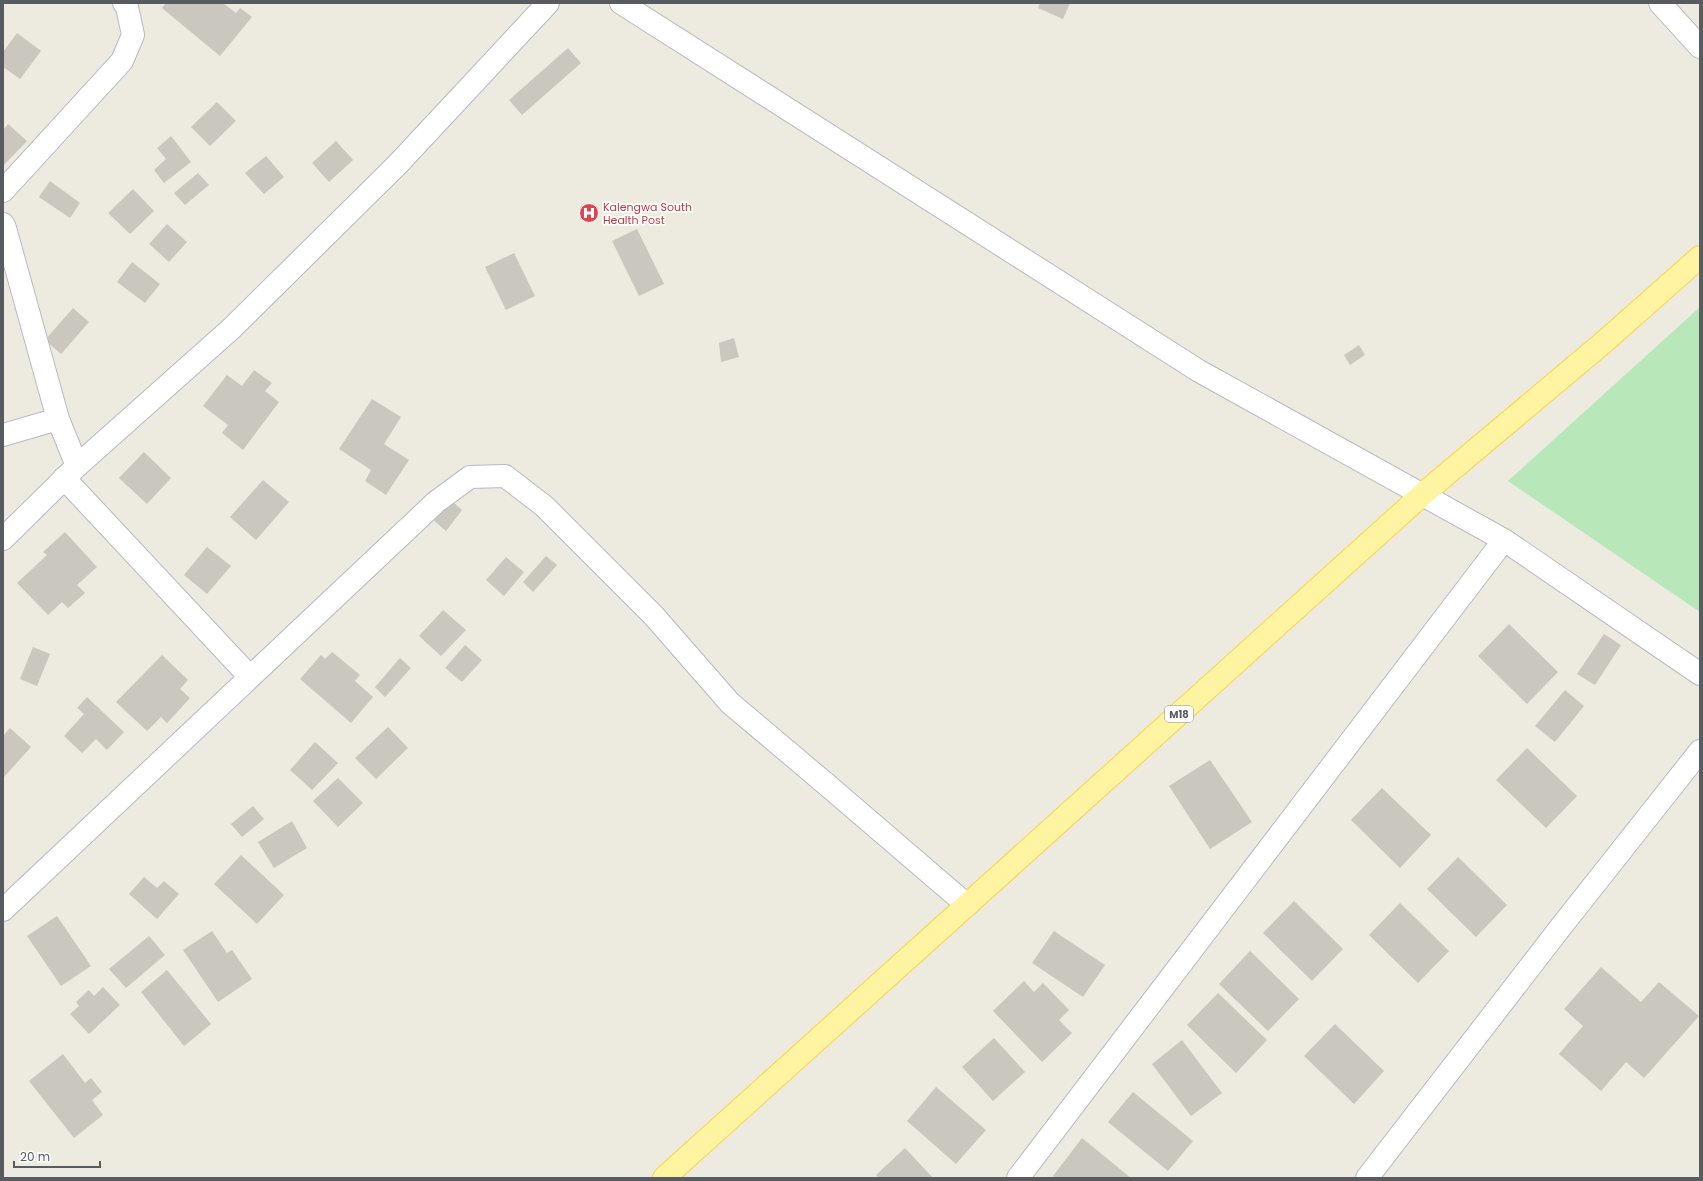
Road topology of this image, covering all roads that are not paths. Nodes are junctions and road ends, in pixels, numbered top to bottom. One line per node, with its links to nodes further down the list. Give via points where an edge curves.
1 (124, 3): 6 (street, via 133,35 122,61)
2 (548, 3): 11 (street, via 398,164 232,328)
3 (621, 3): 12 (street, via 1199,371)
4 (1660, 3): 5 (street)
5 (1700, 47)
6 (3, 191)
7 (3, 224): 9 (street)
8 (1700, 257): 12 (main road, M18, via 1604,342)
9 (58, 419): 10 (street); 11 (street)
10 (3, 434)
11 (71, 472): 13 (street); 16 (street)
12 (1423, 494): 14 (street); 18 (main road, M18)
13 (3, 539)
14 (1504, 540): 15 (street); 21 (street)
15 (1700, 674)
16 (250, 677): 18 (street, via 436,502 470,477 505,476 544,506 600,560 654,616 730,702); 19 (street)
17 (1700, 750): 22 (street)
18 (967, 905): 20 (main road, M18)
19 (3, 910)
20 (664, 1178)
21 (1018, 1178)
22 (1367, 1178)

